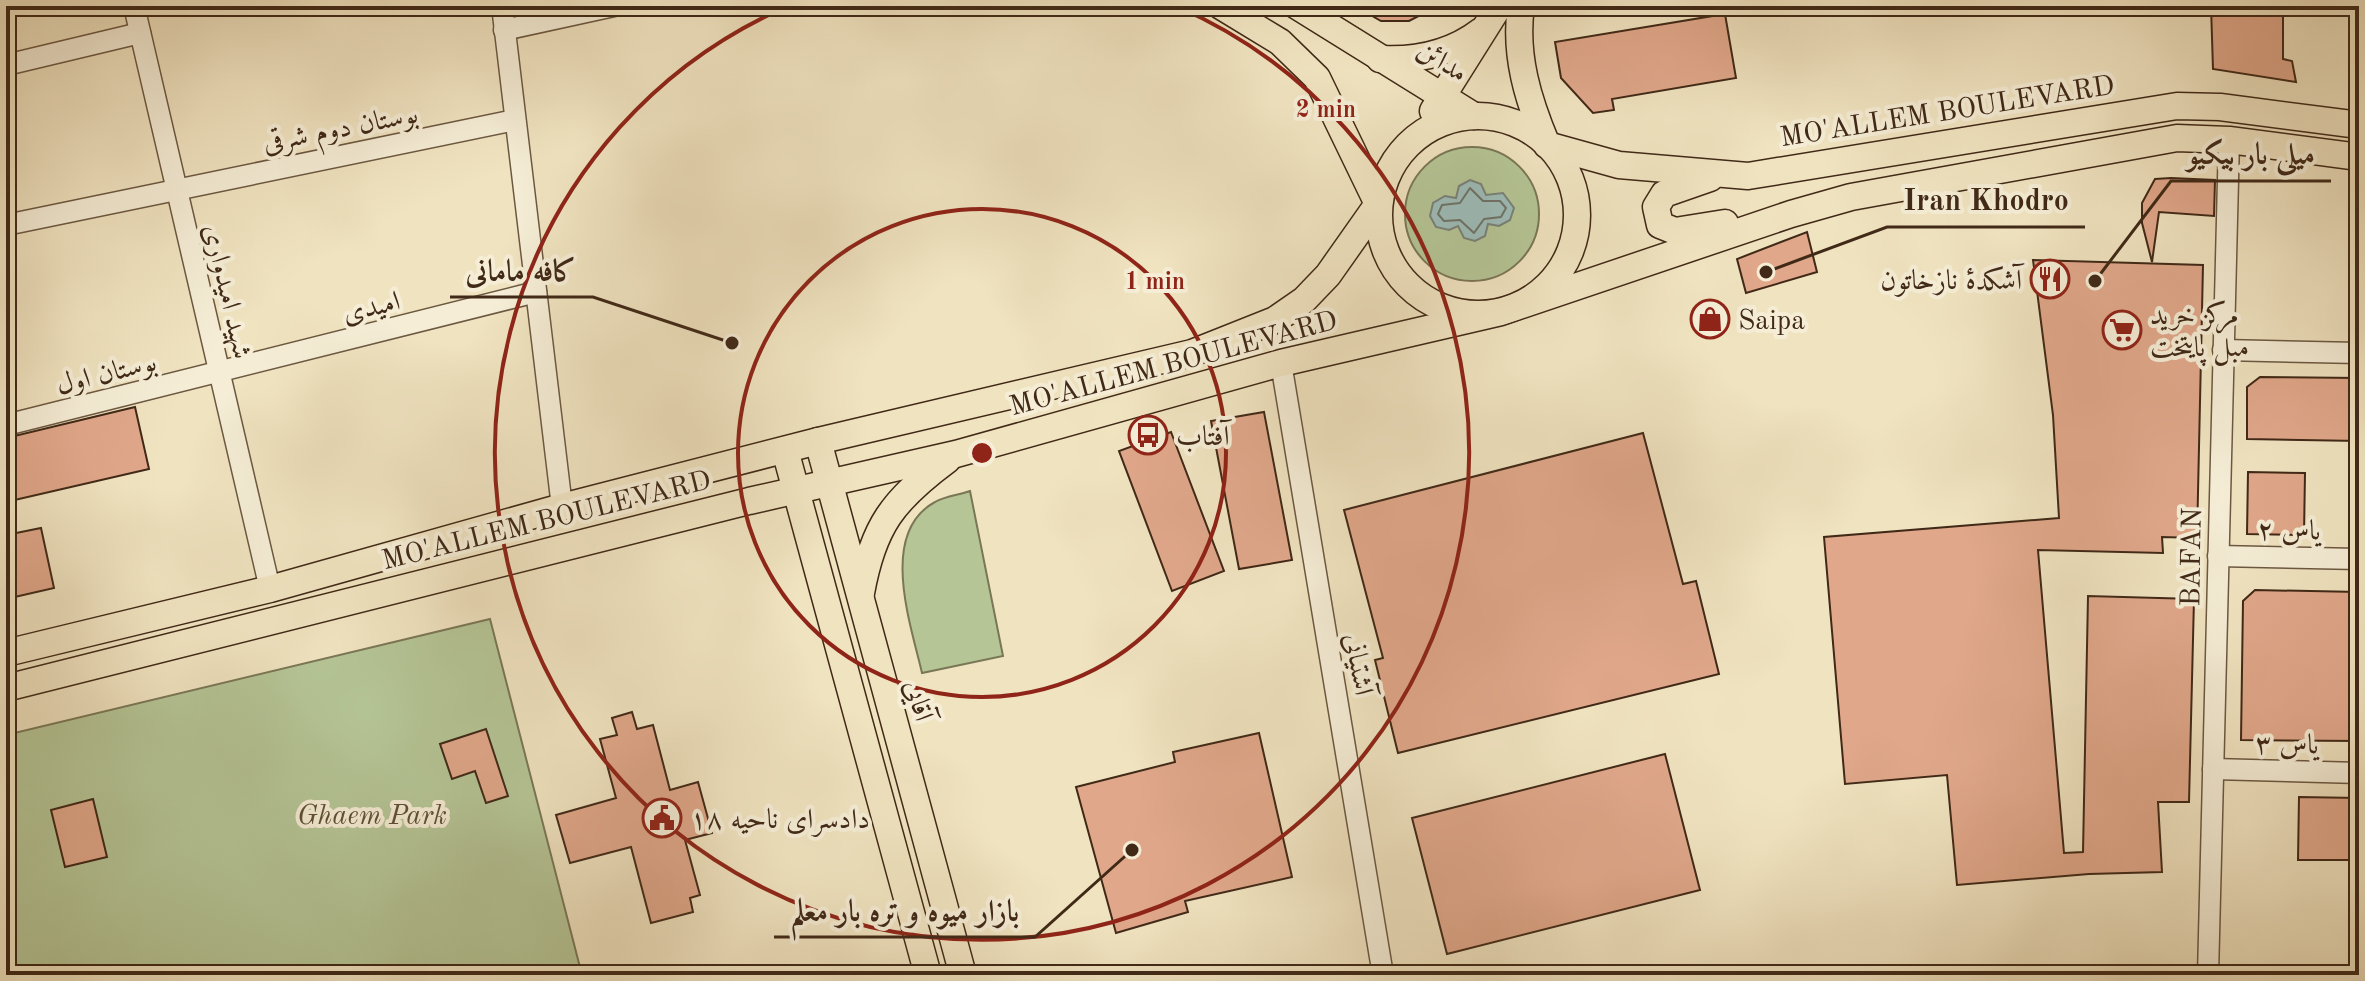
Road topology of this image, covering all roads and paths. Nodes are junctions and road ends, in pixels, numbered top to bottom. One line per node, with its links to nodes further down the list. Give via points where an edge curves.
1 (134, 6): 10 (street, شهيد امیدواری)
2 (502, 6): 9 (street)
3 (518, 6): 9 (street)
4 (614, 6): 9 (street)
5 (1221, 6): 23 (main road, via 1280,42 1317,78)
6 (1297, 6): 11 (main road, مدائن)
7 (1521, 6): 19 (main road, via 1517,31 1527,96)
8 (1493, 16): 11 (main road, via 1467,42 1424,58); 13 (main road)
9 (504, 30): 15 (street)
10 (140, 33): 12 (street); 22 (street, شهيد امیدواری)
11 (1380, 59): 13 (main road, مدائن)
12 (6, 65)
13 (1441, 97): 14 (main road, مدائن); 17 (main road)
14 (1474, 116): 17 (main road, via 1445,121); 19 (main road, via 1501,119)
15 (515, 120): 22 (street, بوستان دوم شرقی); 26 (street)
16 (2359, 125): 21 (main road, MO'ALLEM BOULEVARD, via 2177,106 1748,176)
17 (1419, 135): 23 (main road, via 1399,154)
18 (2229, 140): 20 (main road, MO'ALLEM BOULEVARD); 24 (main road, MO'ALLEM BOULEVARD, via 2149,142 1851,197); 28 (street, BAFAN)
19 (1547, 145): 21 (main road, MO'ALLEM BOULEVARD, via 1619,165); 27 (main road, via 1574,190 1573,242 1547,287)
20 (2359, 157)
21 (1718, 176): 24 (main road, via 1664,194 1656,207 1660,225 1675,231)
22 (176, 188): 25 (street, بوستان دوم شرقی); 31 (street, شهيد امیدواری)
23 (1378, 204): 27 (main road, via 1380,236 1392,265 1412,290 1439,307 1469,314); 33 (main road, MO'ALLEM BOULEVARD, via 1328,275 1275,320 1192,353)
24 (1791, 214): 27 (main road, MO'ALLEM BOULEVARD)
25 (6, 225)
26 (536, 292): 31 (street, امیدی); 39 (street)
27 (1501, 312): 30 (main road, MO'ALLEM BOULEVARD)
28 (2223, 350): 29 (street); 41 (street, BAFAN)
29 (2359, 353)
30 (1281, 363): 35 (main road, MO'ALLEM BOULEVARD); 51 (street, آشتیانی)
31 (219, 373): 32 (street, بوستان اول); 43 (street, شهيد امیدواری)
32 (6, 425)
33 (818, 441): 34 (main road, MO'ALLEM BOULEVARD); 36 (main road, آقایی)
34 (785, 450): 37 (main road); 39 (main road, MO'ALLEM BOULEVARD)
35 (956, 454): 36 (main road, MO'ALLEM BOULEVARD); 44 (main road, via 883,519 867,557)
36 (829, 482): 37 (main road, MO'ALLEM BOULEVARD); 44 (main road, آقایی)
37 (796, 491): 38 (main road, MO'ALLEM BOULEVARD); 40 (main road)
38 (749, 501): 40 (main road, via 778,513); 46 (main road, MO'ALLEM BOULEVARD)
39 (562, 507): 43 (main road, MO'ALLEM BOULEVARD)
40 (809, 541): 49 (main road)
41 (2218, 556): 42 (street, یاس ۲); 47 (street, BAFAN)
42 (2359, 559)
43 (270, 589): 45 (main road, MO'ALLEM BOULEVARD)
44 (859, 600): 50 (main road, آقایی)
45 (6, 653)
46 (6, 688)
47 (2213, 769): 48 (street, یاس ۳); 52 (street, BAFAN)
48 (2359, 773)
49 (928, 975)
50 (963, 975)
51 (1383, 975)
52 (2208, 975)

